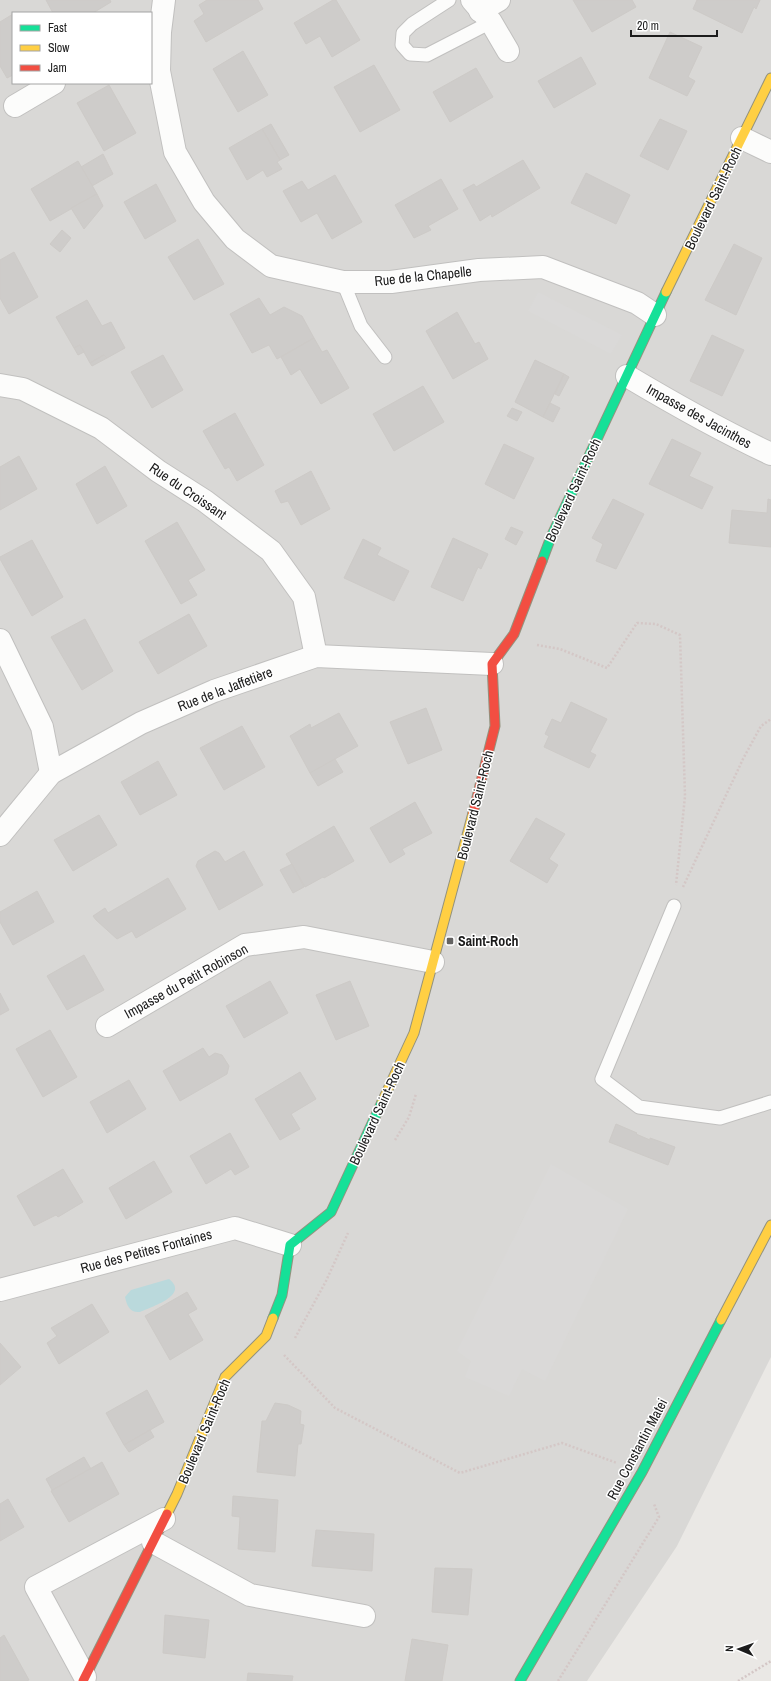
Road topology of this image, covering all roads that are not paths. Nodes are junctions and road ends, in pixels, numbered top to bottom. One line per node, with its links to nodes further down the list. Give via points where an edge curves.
1 (164, 0): 5 (street, Rue de la Chapelle)
2 (449, 0): 4 (lane, via 412,24 403,33 402,45 410,54 427,55)
3 (499, 0): 4 (street)
4 (481, 11): 6 (street)
5 (156, 34): 12 (street, Rue de la Chapelle, via 159,71 175,152 204,202 236,239 271,266)
6 (508, 51)
7 (771, 78): 10 (street, Boulevard Saint-Roch)
8 (52, 84): 9 (street)
9 (14, 106)
10 (742, 138): 11 (street); 13 (street, Boulevard Saint-Roch)
11 (771, 152)
12 (343, 282): 13 (street, Rue de la Chapelle, via 391,282 479,270 543,267 637,303); 14 (lane, via 362,326)
13 (655, 315): 15 (street, Boulevard Saint-Roch)
14 (385, 357)
15 (627, 376): 17 (street, Impasse des Jacinthes, via 740,440); 20 (street, Boulevard Saint-Roch, via 550,537 514,634)
16 (0, 385): 19 (street, Rue du Croissant, via 23,389 101,428 158,471 205,500 271,551 304,597)
17 (771, 454)
18 (0, 640): 21 (street, via 42,727)
19 (316, 656): 20 (street, Rue de la Jaffetière); 21 (street, Rue de la Jaffetière, via 214,691 141,723)
20 (492, 664): 24 (street, Boulevard Saint-Roch, via 495,726)
21 (52, 773): 22 (street, Rue de la Jaffetière)
22 (0, 835)
23 (674, 906): 26 (lane, via 602,1079 639,1107 646,1108 720,1118)
24 (433, 962): 25 (street, Impasse du Petit Robinson, via 304,938 245,945); 28 (street, Boulevard Saint-Roch, via 414,1033 330,1212)
25 (107, 1026)
26 (771, 1102)
27 (771, 1225): 34 (street, Rue Constantin Matei, via 642,1472)
28 (290, 1245): 29 (street, Rue des Petites Fontaines, via 235,1228); 30 (street, Boulevard Saint-Roch, via 282,1295 266,1336 225,1377 177,1494)
29 (0, 1290)
30 (164, 1519): 31 (street, Boulevard Saint-Roch); 33 (street, Boulevard Saint-Roch, via 36,1587)
31 (153, 1542): 32 (street, via 250,1595); 33 (street, Boulevard Saint-Roch)
32 (364, 1616)
33 (84, 1679)
34 (520, 1681)

